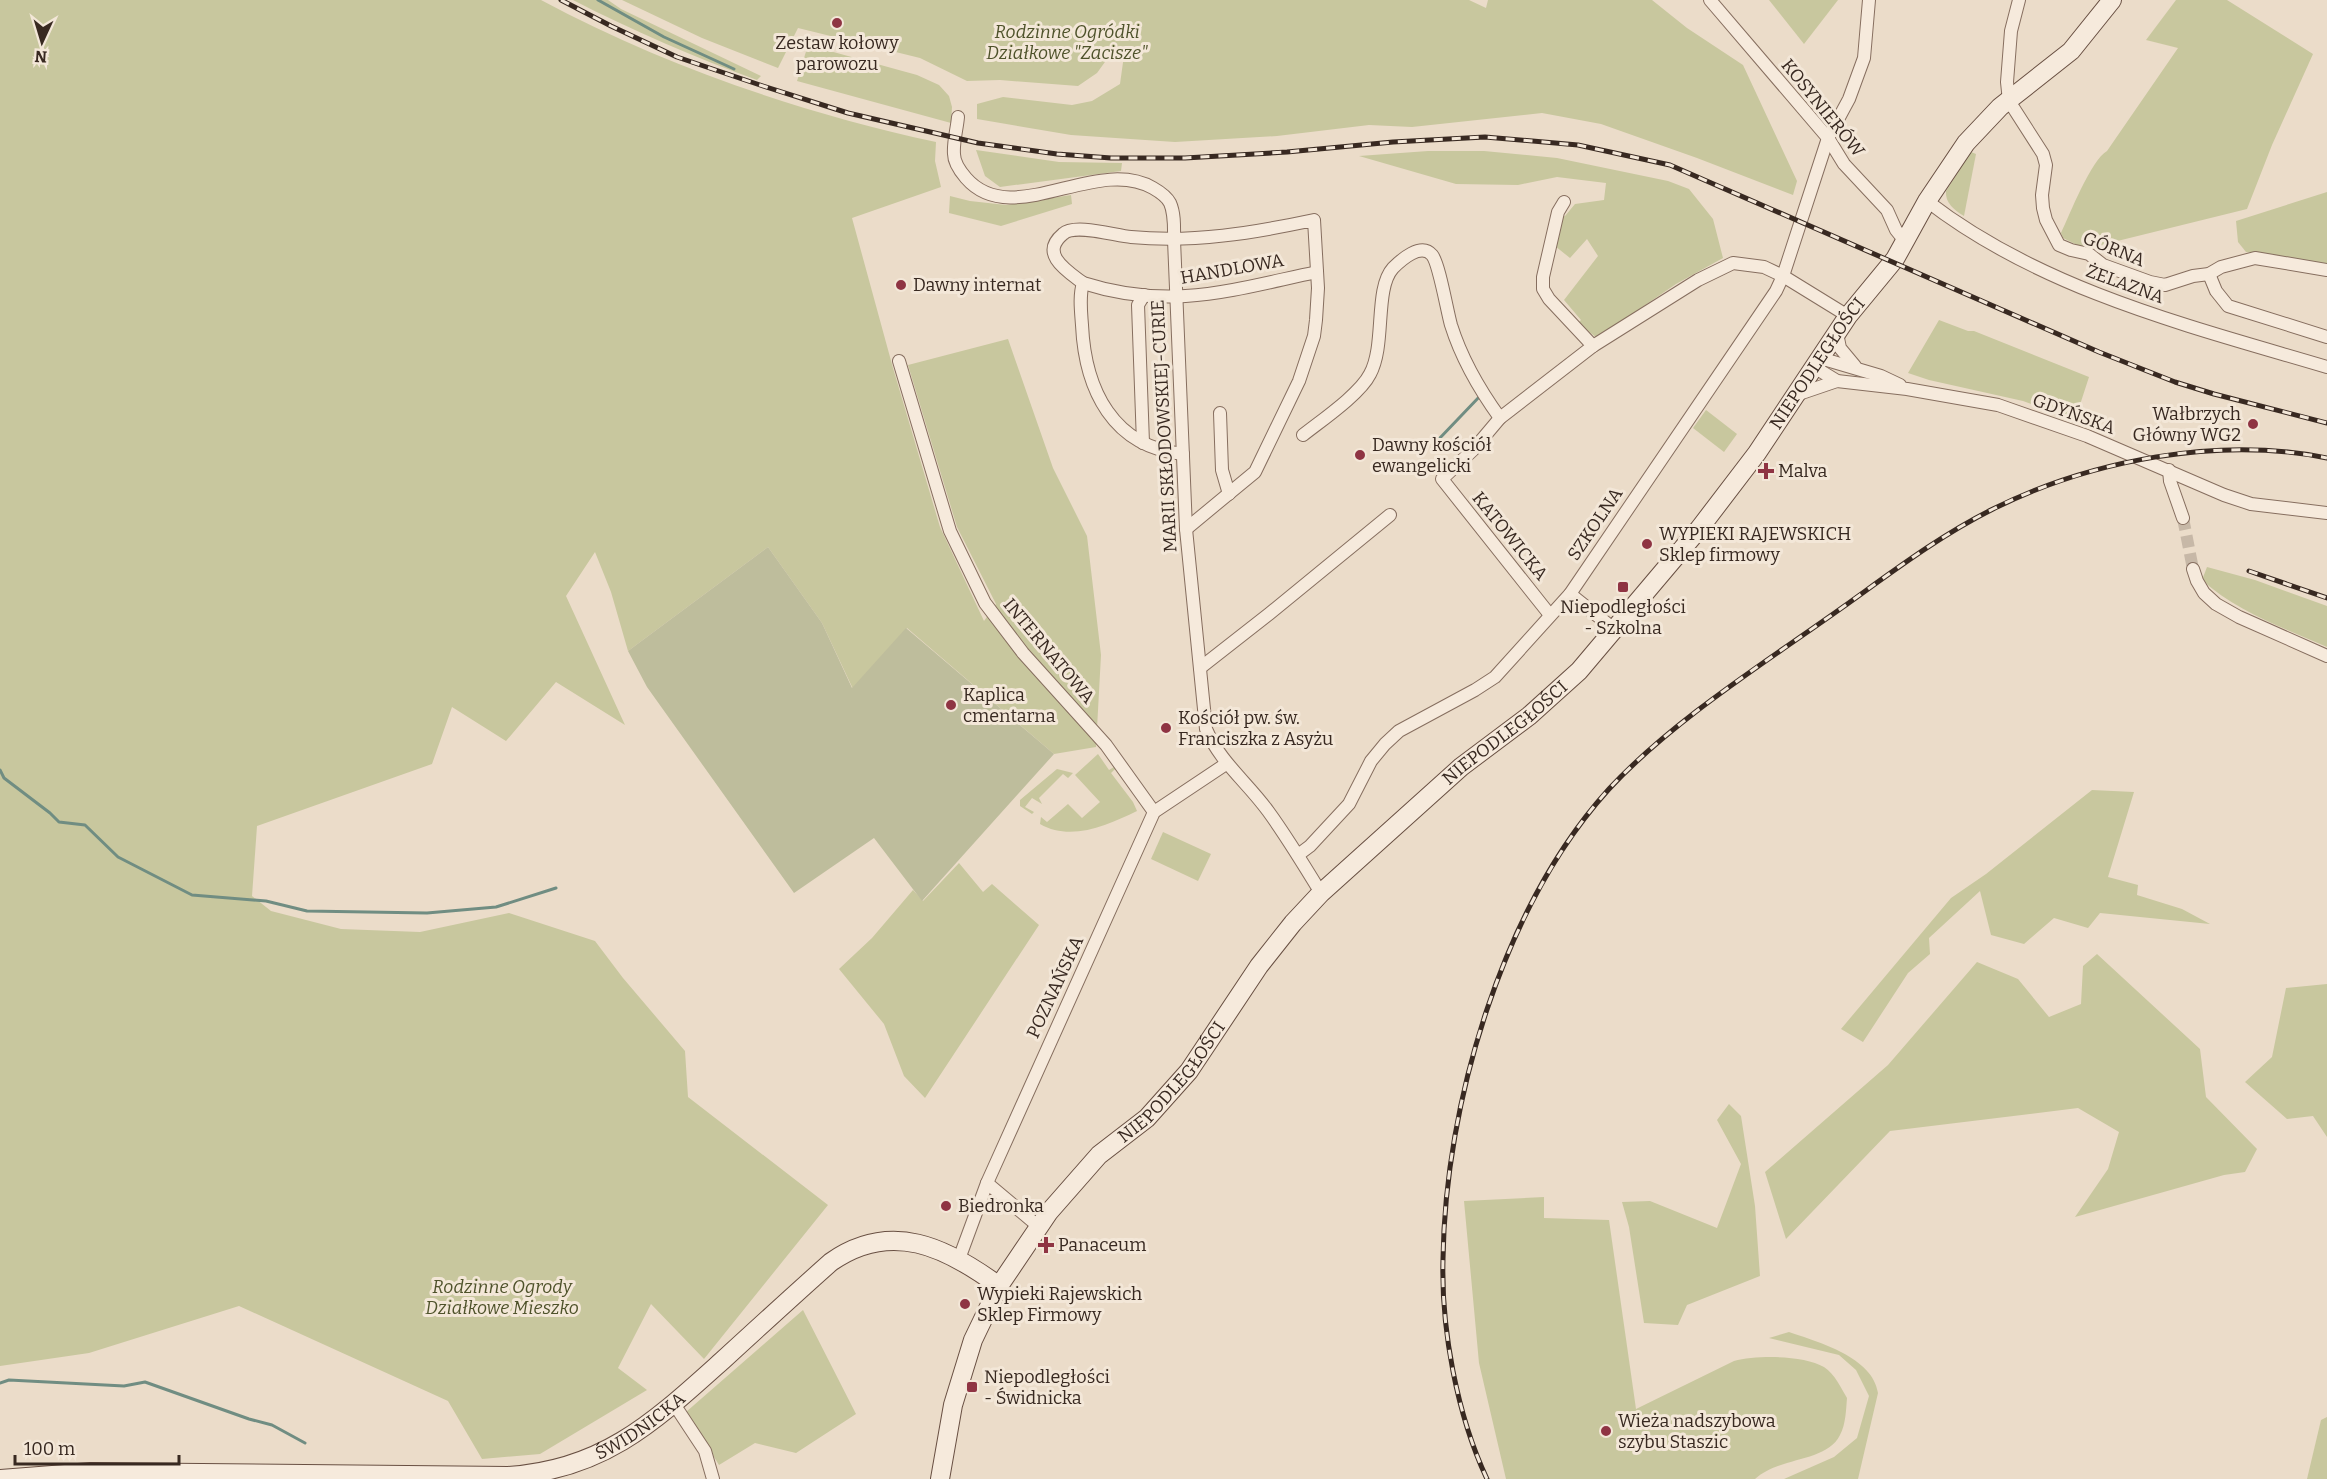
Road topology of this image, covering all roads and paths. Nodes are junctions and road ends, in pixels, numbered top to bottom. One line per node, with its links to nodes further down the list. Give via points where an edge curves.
1 (1710, 0): 7 (street, KOSYNIERÓW)
2 (1869, 0): 7 (street, SZKOLNA, via 1864,58 1849,99)
3 (2019, 0): 5 (street, via 2011,31)
4 (2112, 0): 5 (main road, NIEPODLEGŁOŚCI, via 2070,51)
5 (2008, 100): 8 (main road, NIEPODLEGŁOŚCI, via 1966,143); 14 (street, GÓRNA, via 2043,154 2043,208 2059,244 2089,254 2103,265 2165,285)
6 (958, 117): 10 (street, MARII SKŁODOWSKIEJ-CURIE, via 954,157 962,173 980,191 1004,198 1071,185 1137,181 1170,202)
7 (1828, 138): 11 (street, KOSYNIERÓW, via 1844,164 1887,210); 15 (street, SZKOLNA)
8 (1927, 201): 11 (main road, NIEPODLEGŁOŚCI); 26 (street, ŻELAZNA, via 1992,245 2078,286 2184,324)
9 (1564, 202): 22 (street, via 1558,212 1543,288)
10 (1174, 240): 13 (street, via 1224,236 1314,220); 16 (street, via 1092,230 1064,233 1054,253 1063,268); 18 (street, MARII SKŁODOWSKIEJ-CURIE)
11 (1904, 240): 19 (main road, NIEPODLEGŁOŚCI, via 1895,259)
12 (2327, 270): 14 (street, via 2255,258)
13 (1317, 272): 18 (street, HANDLOWA, via 1202,296); 36 (street, via 1314,336 1299,381 1255,472)
14 (2209, 274): 21 (street, via 2228,306)
15 (1783, 276): 19 (street); 22 (street, via 1764,267 1733,263 1698,280); 42 (street, SZKOLNA)
16 (1083, 283): 17 (street, HANDLOWA); 33 (street, via 1082,341 1095,390 1108,415)
17 (1144, 296): 18 (street, HANDLOWA); 33 (street, via 1138,305)
18 (1176, 297): 34 (street, MARII SKŁODOWSKIEJ-CURIE)
19 (1848, 316): 20 (main road, NIEPODLEGŁOŚCI)
20 (1837, 333): 24 (main road, NIEPODLEGŁOŚCI); 25 (street, via 1840,348)
21 (2327, 337)
22 (1593, 346): 31 (street)
23 (899, 361): 48 (street, INTERNATOWA, via 950,531 985,603 1023,653 1106,745)
24 (1817, 363): 25 (street, GDYŃSKA); 27 (street, GDYŃSKA); 29 (main road, NIEPODLEGŁOŚCI)
25 (1855, 367): 28 (street, GDYŃSKA)
26 (2327, 367)
27 (1838, 381): 28 (street, GDYŃSKA); 29 (street, GDYŃSKA)
28 (1907, 389): 35 (street, GDYŃSKA, via 1998,405)
29 (1796, 395): 44 (main road, NIEPODLEGŁOŚCI, via 1720,504)
30 (1220, 413): 36 (street, via 1222,470)
31 (1500, 418): 32 (street, via 1468,369 1452,326 1438,265 1428,252 1416,251 1392,269 1384,281 1378,352 1371,373 1362,387); 43 (street, KATOWICKA, via 1442,479)
32 (1303, 435)
33 (1143, 443): 34 (street, via 1164,452)
34 (1183, 454): 40 (street, MARII SKŁODOWSKIEJ-CURIE)
35 (2169, 470): 37 (street, GDYŃSKA, via 2251,504); 39 (street)
36 (1229, 494): 40 (street)
37 (2327, 513)
38 (1390, 515): 46 (street)
39 (2182, 518)
40 (1186, 529): 46 (street, MARII SKŁODOWSKIEJ-CURIE)
41 (2193, 569): 45 (street, via 2196,581 2216,604)
42 (1570, 594): 43 (street, SZKOLNA); 44 (street)
43 (1550, 615): 49 (street, SZKOLNA, via 1495,677 1399,731 1385,744 1371,761 1349,804)
44 (1614, 629): 50 (main road, NIEPODLEGŁOŚCI, via 1560,690 1461,767)
45 (2327, 656)
46 (1200, 668): 47 (street, MARII SKŁODOWSKIEJ-CURIE, via 1206,729)
47 (1226, 764): 48 (street); 49 (street, MARII SKŁODOWSKIEJ-CURIE, via 1267,809)
48 (1154, 812): 51 (street, POZNAŃSKA)
49 (1298, 855): 50 (street, MARII SKŁODOWSKIEJ-CURIE)
50 (1321, 893): 52 (main road, NIEPODLEGŁOŚCI, via 1259,966 1189,1071 1147,1118 1099,1155)
51 (987, 1184): 52 (street); 53 (street, POZNAŃSKA)
52 (1038, 1226): 54 (main road, NIEPODLEGŁOŚCI)
53 (959, 1259): 54 (main road, ŚWIDNICKA); 55 (main road, ŚWIDNICKA, via 922,1244 889,1240 843,1253)
54 (999, 1286): 58 (main road, NIEPODLEGŁOŚCI, via 973,1340 962,1375)
55 (674, 1404): 56 (main road, ŚWIDNICKA, via 601,1453 537,1474 91,1472); 57 (street, via 705,1451)
56 (0, 1479)
57 (713, 1479)
58 (940, 1479)

